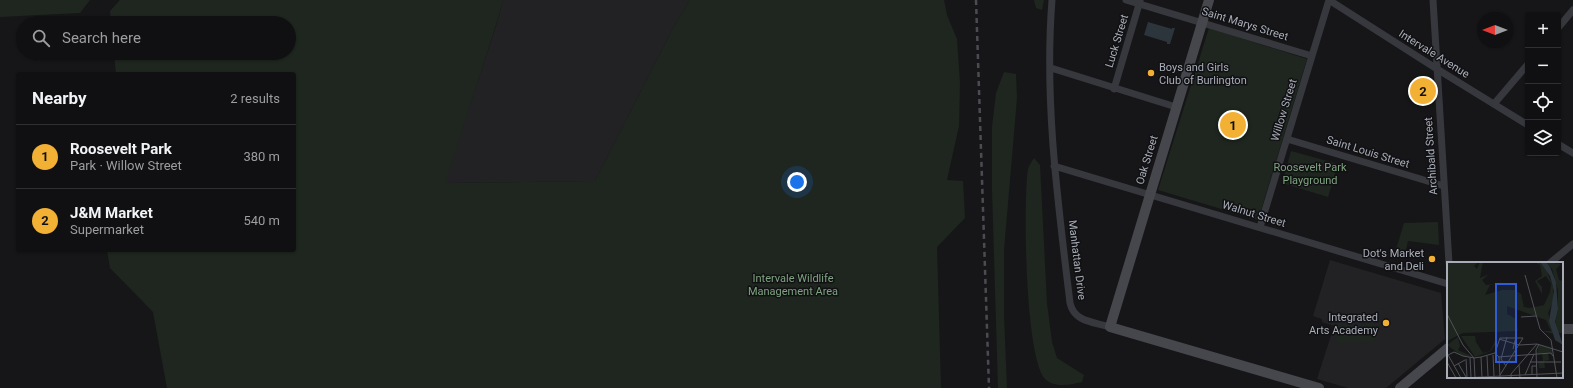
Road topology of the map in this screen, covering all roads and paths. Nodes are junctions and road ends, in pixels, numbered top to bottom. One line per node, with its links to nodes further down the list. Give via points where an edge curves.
1 (1052, 0): 11 (street, Manhattan Drive)
2 (1126, 0): 6 (street, Saint Marys Street)
3 (1209, 0): 8 (street, Oak Street)
4 (1329, 0): 10 (street, Willow Street); 13 (street, Intervale Avenue)
5 (1433, 0): 13 (street, Archibald Street)
6 (1140, 2): 8 (street, Saint Marys Street); 14 (street, Luck Street)
7 (1573, 10): 9 (street)
8 (1202, 23): 10 (street, Saint Marys Street); 16 (street, Oak Street)
9 (1561, 24)
10 (1312, 56): 18 (street, Willow Street)
11 (1051, 68): 14 (street); 21 (street, Manhattan Drive)
12 (1525, 68): 15 (street)
13 (1437, 69): 15 (street, Intervale Avenue); 22 (street, Archibald Street)
14 (1114, 89): 16 (street)
15 (1494, 104): 17 (street, Intervale Avenue)
16 (1176, 107): 23 (street, Oak Street)
17 (1525, 123)
18 (1287, 139): 22 (street, Saint Louis Street); 24 (street, Willow Street)
19 (1561, 146): 20 (street)
20 (1573, 153)
21 (1054, 166): 23 (street, Walnut Street); 29 (street, Manhattan Drive, via 1071,308 1080,318)
22 (1444, 186): 26 (street, Archibald Street)
23 (1150, 194): 24 (street, Walnut Street); 29 (street, Oak Street)
24 (1260, 227): 28 (street, Walnut Street)
25 (1573, 244): 27 (street)
26 (1449, 262)
27 (1551, 262)
28 (1447, 284)
29 (1110, 327): 31 (street, Manhattan Drive)
30 (1447, 349): 32 (street)
31 (1319, 388)
32 (1400, 388)

